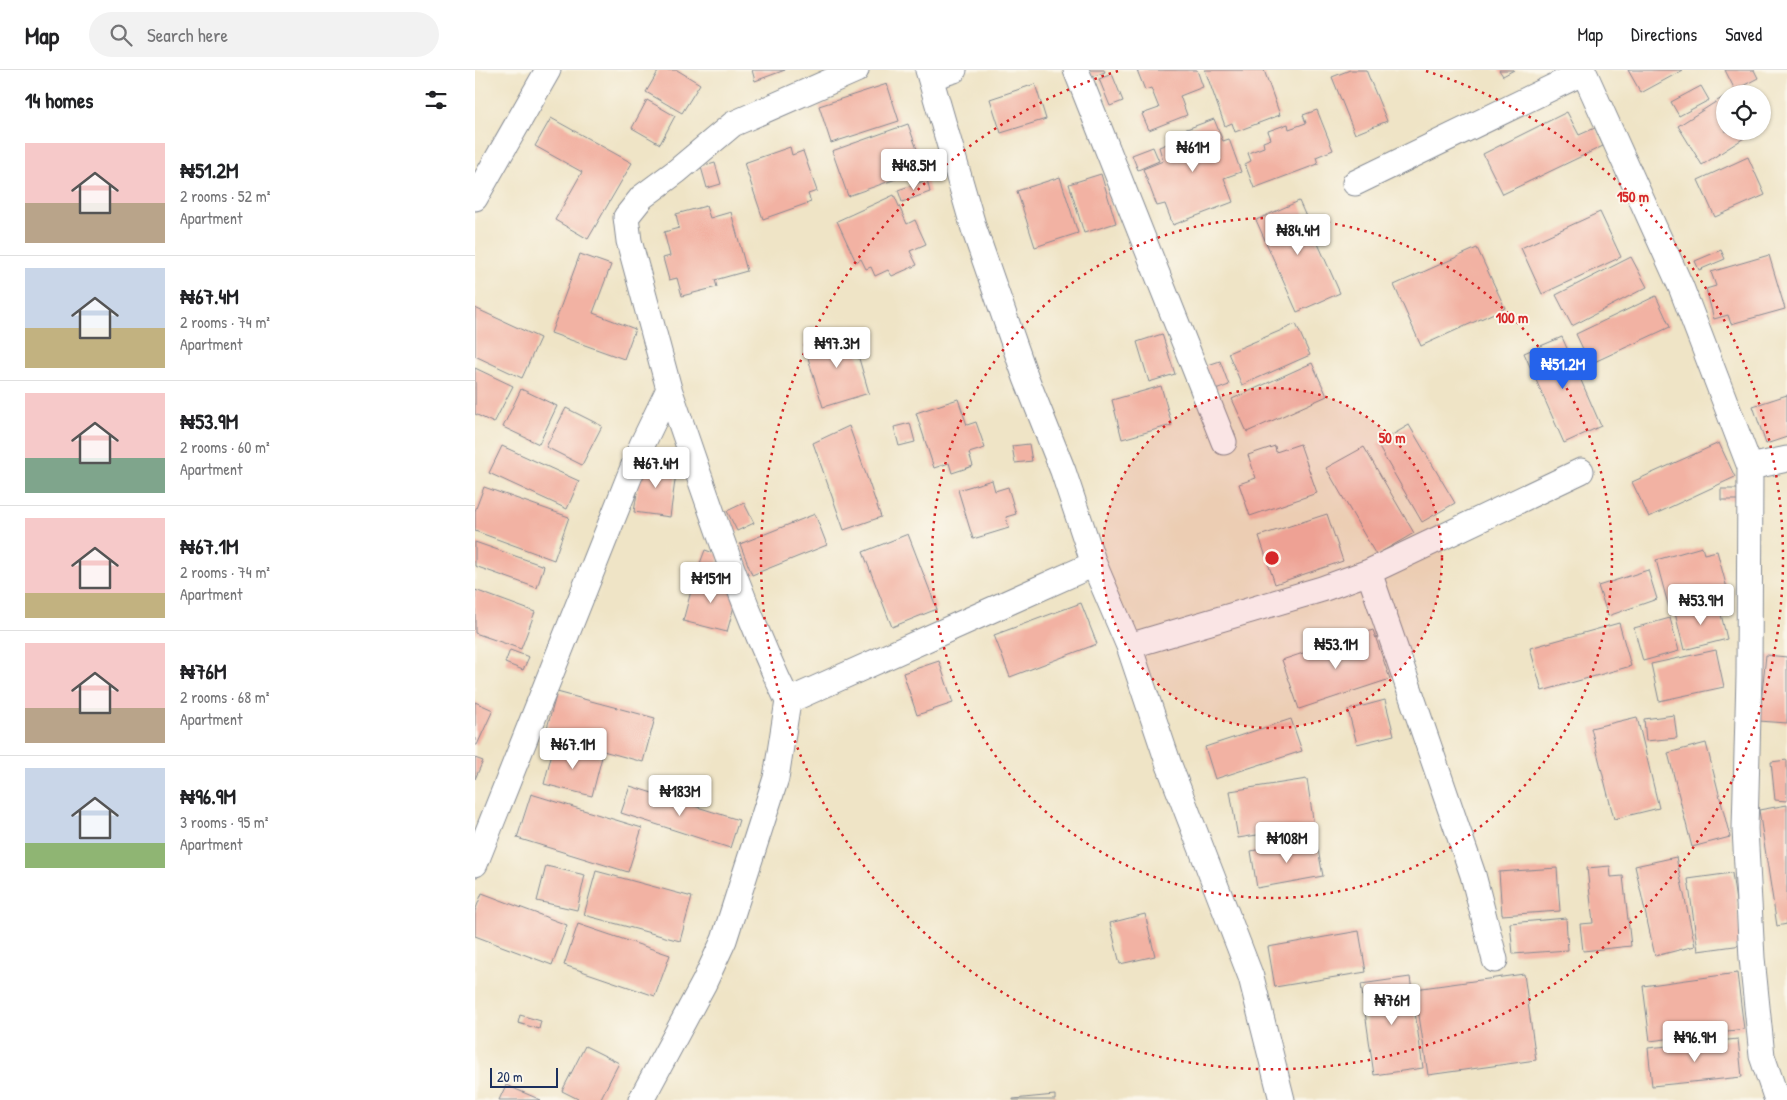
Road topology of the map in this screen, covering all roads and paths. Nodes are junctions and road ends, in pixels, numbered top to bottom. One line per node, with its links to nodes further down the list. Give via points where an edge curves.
1 (548, 70): 7 (street)
2 (856, 70): 8 (street, via 733,124 642,196 626,216 629,241)
3 (1076, 70): 9 (street)
4 (1584, 71): 6 (street); 11 (street, via 1681,287)
5 (938, 72): 13 (street, via 974,230)
6 (1355, 182)
7 (475, 198)
8 (669, 389): 16 (street, via 747,609); 17 (street, via 642,446)
9 (1224, 442)
10 (1787, 459): 11 (street)
11 (1750, 467): 21 (street, via 1745,829 1752,958 1762,1056)
12 (1581, 471): 14 (street)
13 (1094, 564): 15 (street); 16 (street)
14 (1369, 572): 15 (street); 18 (street, via 1473,875)
15 (1129, 646): 20 (street, via 1169,765 1251,977)
16 (788, 701): 19 (street, via 776,778 724,940)
17 (475, 864)
18 (1495, 960)
19 (641, 1100)
20 (1282, 1100)
21 (1777, 1100)

